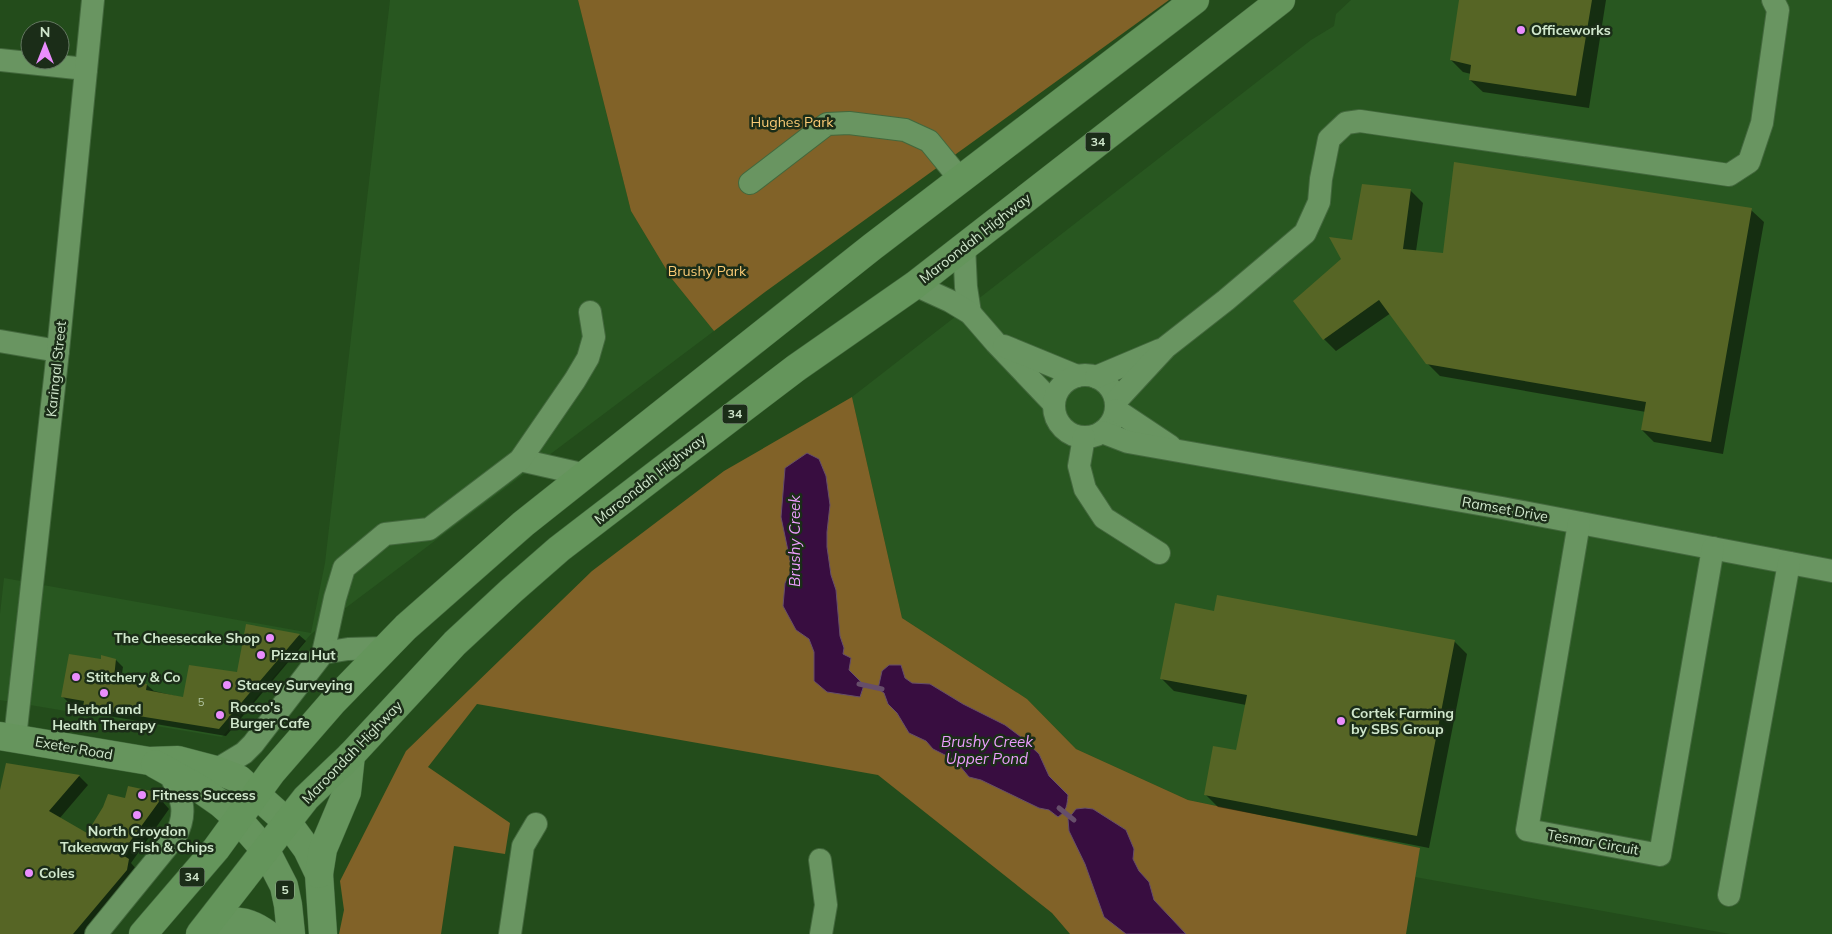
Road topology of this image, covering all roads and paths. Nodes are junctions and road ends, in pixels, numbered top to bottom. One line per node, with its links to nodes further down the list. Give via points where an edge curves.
1 (93, 0): 6 (street, Karingal Street)
2 (1195, 0): 7 (highway, 34)
3 (1281, 0): 9 (highway, Maroondah Highway / 34)
4 (1773, 0): 15 (street, via 1778,10 1762,123 1749,162 1729,176 1360,121 1346,123 1329,140 1320,179 1319,202 1305,233)
5 (0, 60): 6 (street)
6 (86, 69): 16 (street, Karingal Street)
7 (960, 179): 8 (street, via 929,141 905,130 849,123 827,124); 23 (highway, 34)
8 (750, 183)
9 (964, 246): 10 (highway, Maroondah Highway / 34); 12 (street)
10 (914, 285): 12 (street); 33 (highway, Maroondah Highway / 34, via 796,368 559,549 455,643)
11 (590, 312): 22 (street, via 594,337 588,358)
12 (970, 313): 14 (street)
13 (0, 341): 16 (street)
14 (996, 343): 17 (street); 18 (street)
15 (1166, 347): 17 (street); 19 (street)
16 (58, 351): 32 (street, Karingal Street)
17 (1087, 376): 18 (street, via 1068,380 1056,394); 19 (street, via 1110,386)
18 (1054, 404): 20 (street, via 1055,414 1066,430 1074,435)
19 (1116, 406): 20 (street, via 1114,419); 21 (street, Ramset Drive)
20 (1093, 435): 21 (street, Ramset Drive); 26 (street, via 1079,466 1085,489 1104,518)
21 (1177, 451): 24 (street, Ramset Drive)
22 (520, 460): 23 (street); 30 (street, via 429,528 385,534 344,568)
23 (586, 475): 29 (highway, 34, via 523,524 406,626)
24 (1579, 523): 25 (street, Ramset Drive); 25 (street, Tesmar Circuit, via 1526,830 1660,855)
25 (1714, 548): 27 (street, Ramset Drive)
26 (1160, 554)
27 (1789, 563): 28 (street, Ramset Drive); 44 (street)
28 (1832, 571)
29 (386, 648): 30 (street); 36 (highway, 34, via 332,703)
30 (323, 653): 31 (street)
31 (276, 716): 35 (street, via 244,754); 36 (street, via 270,742)
32 (8, 737): 34 (main road, Exeter Road)
33 (351, 755): 39 (highway, Maroondah Highway / 34, via 306,798); 43 (main road, via 347,792 322,849)
34 (159, 767): 35 (main road, Exeter Road, via 178,760); 38 (main road, Exeter Road, via 220,803); 46 (street, via 180,795 181,826)
35 (216, 770): 37 (main road, Exeter Road, via 239,779)
36 (272, 772): 37 (highway, 34)
37 (256, 794): 38 (highway, 34); 39 (main road, Exeter Road)
38 (237, 818): 41 (main road, 5); 47 (highway, 34, via 216,849)
39 (288, 823): 41 (highway, Maroondah Highway / 34); 43 (main road, Exeter Road, via 308,849)
40 (536, 824): 51 (street, via 523,846)
41 (266, 851): 45 (highway, Maroondah Highway / 34); 49 (main road, 5, via 284,886)
42 (820, 860): 52 (street, via 826,905)
43 (319, 874): 50 (main road)
44 (1729, 895)
45 (203, 930): 48 (main road, via 224,922 241,921)
46 (96, 934)
47 (143, 934)
48 (267, 934)
49 (291, 934)
50 (322, 934)
51 (510, 934)
52 (821, 934)

